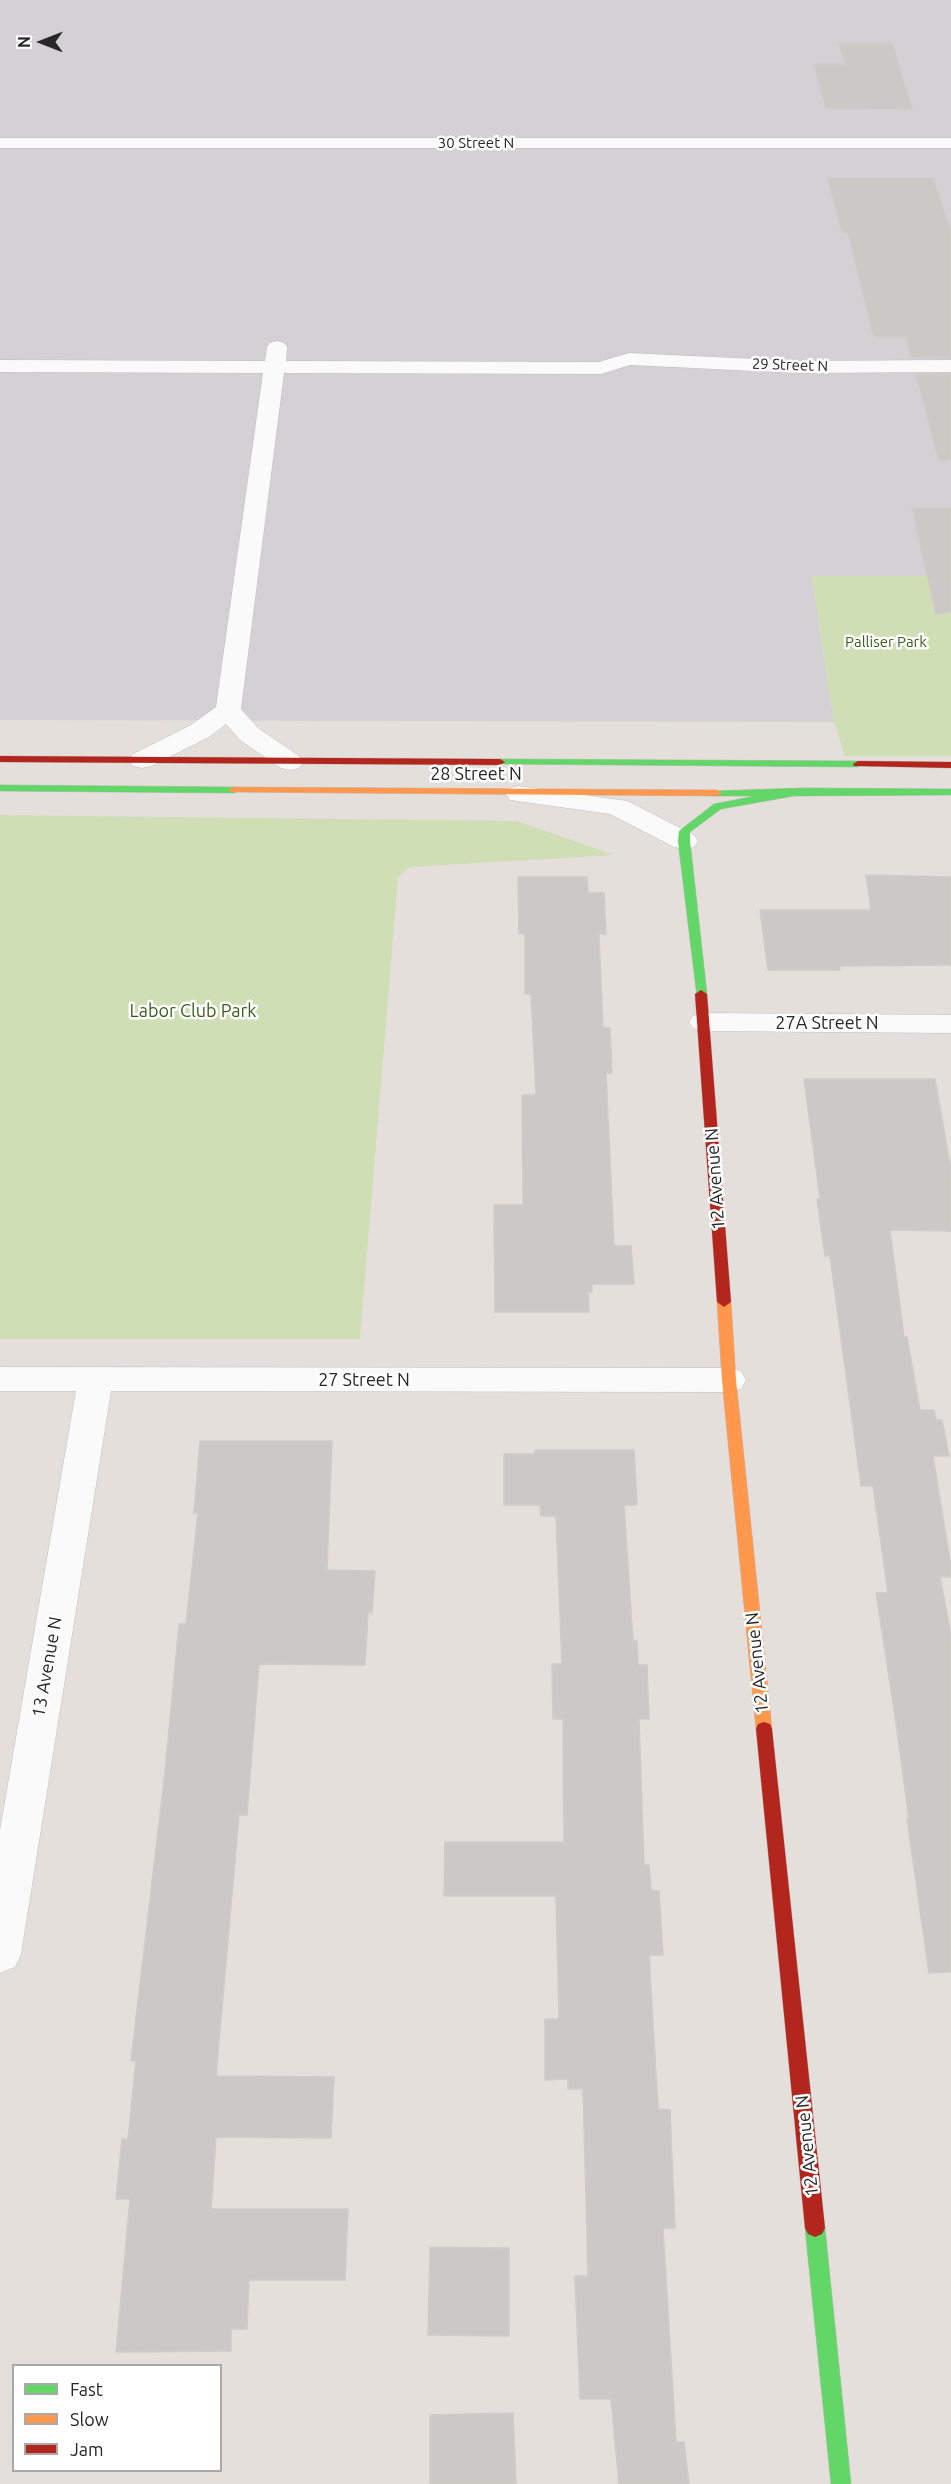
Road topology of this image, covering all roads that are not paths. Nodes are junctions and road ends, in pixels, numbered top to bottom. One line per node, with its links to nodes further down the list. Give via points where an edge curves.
1 (0, 143): 2 (street, 30 Street N)
2 (951, 143)
3 (0, 347): 6 (street)
4 (381, 347): 6 (street)
5 (602, 348): 7 (street)
6 (276, 357): 7 (street, via 601,368); 8 (street); 10 (street)
7 (629, 359): 9 (street, 29 Street N, via 798,367)
8 (0, 366)
9 (951, 366)
10 (228, 710): 12 (street, via 200,731); 13 (street, via 249,734)
11 (0, 759): 12 (main road, 28 Street N)
12 (142, 760): 13 (main road, 28 Street N)
13 (290, 762): 14 (main road, 28 Street N)
14 (951, 765)
15 (0, 788): 18 (main road, 28 Street N)
16 (803, 791): 17 (main road, 28 Street N); 18 (main road, 28 Street N); 19 (main road, via 718,806 684,831)
17 (951, 792)
18 (511, 793): 19 (street, via 616,807)
19 (684, 841): 20 (main road, 12 Avenue N)
20 (704, 1022): 21 (street, 27A Street N); 24 (main road, 12 Avenue N)
21 (951, 1024)
22 (0, 1379): 23 (street, 27 Street N)
23 (95, 1380): 24 (street, 27 Street N); 25 (street, 13 Avenue N)
24 (729, 1380): 26 (main road, 12 Avenue N)
25 (0, 1954)
26 (841, 2484)

